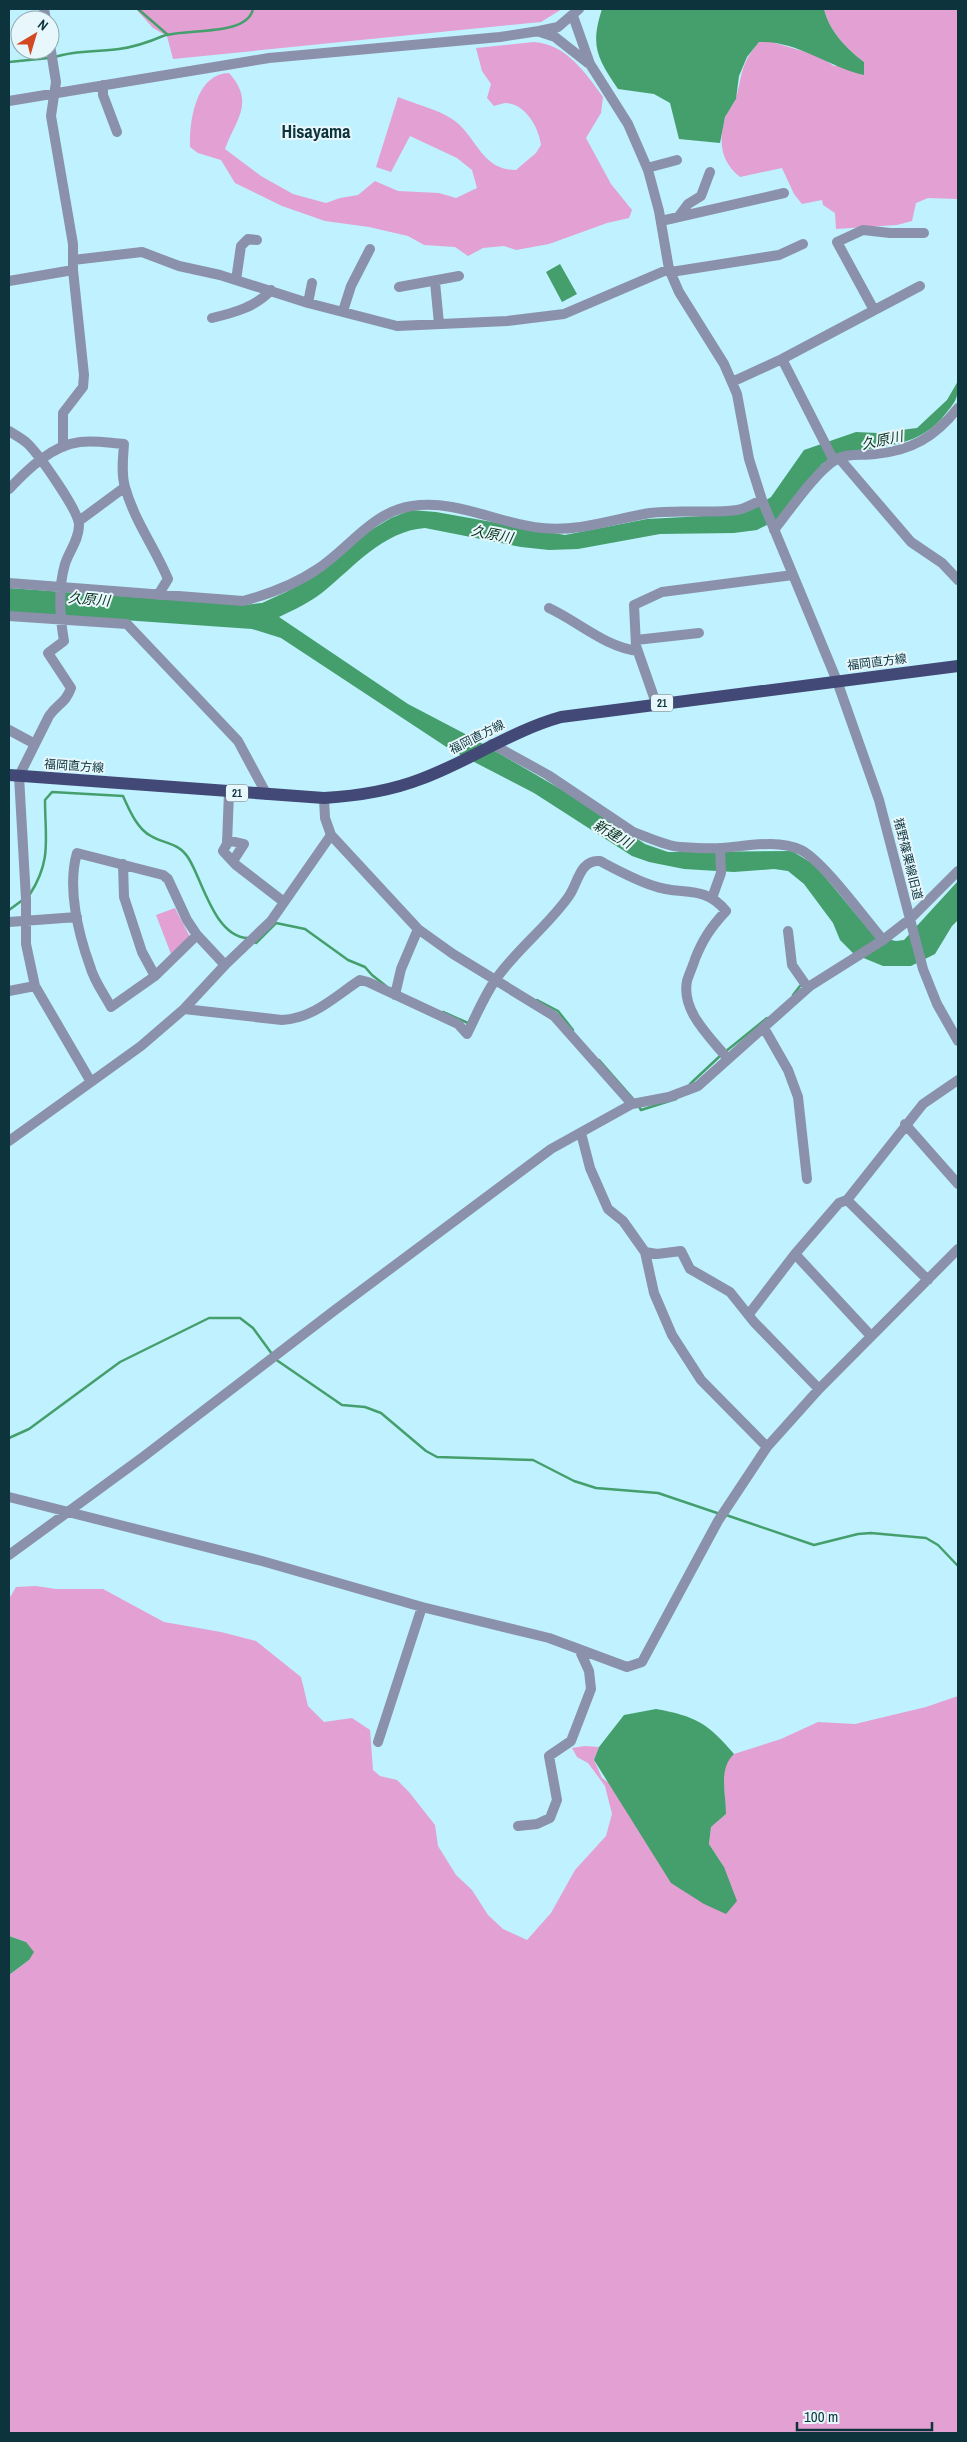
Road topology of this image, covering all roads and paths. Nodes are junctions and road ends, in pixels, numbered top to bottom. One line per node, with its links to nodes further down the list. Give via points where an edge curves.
1 (576, 12): 2 (street, via 558,27); 4 (street)
2 (539, 32): 4 (street, via 555,37); 5 (street, via 277,57)
3 (52, 60): 6 (street, via 56,82)
4 (590, 64): 10 (street, 猪野篠栗線旧道, via 628,124)
5 (102, 85): 6 (street); 8 (street)
6 (54, 93): 7 (street); 19 (street, via 51,116 73,244)
7 (9, 101)
8 (117, 132)
9 (676, 160): 10 (street)
10 (647, 168): 14 (street, 猪野篠栗線旧道)
11 (710, 172): 13 (street, via 701,196 688,204)
12 (784, 193): 13 (street)
13 (679, 216): 14 (street)
14 (661, 221): 20 (street, 猪野篠栗線旧道)
15 (924, 233): 30 (street, via 890,234 863,230 837,242)
16 (257, 240): 22 (street, via 248,239 241,246)
17 (803, 244): 20 (street, via 779,255)
18 (370, 249): 31 (street, via 351,286)
19 (73, 265): 22 (street, via 142,252 179,266); 23 (street); 38 (street, via 84,375 83,387 63,413)
20 (670, 271): 33 (street, via 564,314); 35 (street, 猪野篠栗線旧道)
21 (459, 276): 24 (street)
22 (236, 280): 28 (street)
23 (9, 282)
24 (436, 282): 27 (street); 33 (street)
25 (312, 283): 29 (street)
26 (920, 286): 30 (street)
27 (399, 287)
28 (271, 290): 29 (street); 32 (street, via 240,311)
29 (308, 303): 31 (street)
30 (874, 310): 34 (street)
31 (343, 311): 33 (street, via 397,326)
32 (212, 318)
33 (439, 324)
34 (782, 359): 35 (street); 39 (street)
35 (732, 382): 43 (street, 猪野篠栗線旧道)
36 (958, 408): 39 (street, via 945,425 919,444)
37 (9, 431): 40 (street, via 28,444)
38 (63, 447): 40 (street); 41 (street, via 93,441 124,444)
39 (837, 459): 45 (street); 47 (street, via 910,542 942,563)
40 (41, 460): 42 (street); 44 (street, via 73,506)
41 (125, 486): 44 (street); 50 (street, via 168,579)
42 (9, 489)
43 (762, 500): 45 (street, 猪野篠栗線旧道); 50 (street, via 739,510 652,513 571,530 541,528 431,504 411,506 388,513 316,570 269,594 243,601)
44 (79, 521): 49 (street, via 76,541 65,564)
45 (773, 527): 46 (street, 猪野篠栗線旧道)
46 (793, 576): 55 (street, via 662,592 634,605); 58 (street, 猪野篠栗線旧道)
47 (958, 580)
48 (9, 583): 49 (street)
49 (62, 586): 50 (street); 53 (street)
50 (158, 595)
51 (548, 608): 56 (street, via 620,649)
52 (9, 616): 53 (street)
53 (61, 619): 61 (street, via 64,641 48,653 71,688 67,700 54,708); 65 (street, via 127,624 238,742)
54 (699, 633): 55 (street)
55 (636, 640): 56 (street)
56 (638, 651): 59 (street)
57 (958, 666): 58 (main road, 福岡直方線 / 21)
58 (837, 681): 59 (main road, 福岡直方線 / 21); 76 (street, 猪野篠栗線旧道, via 879,800)
59 (656, 703): 62 (main road, 福岡直方線 / 21, via 561,716)
60 (9, 730): 61 (street)
61 (35, 744): 63 (street)
62 (492, 744): 66 (main road, 福岡直方線 / 21, via 422,779 364,794); 69 (street, via 548,775 633,832 677,847)
63 (14, 776): 64 (main road, 福岡直方線 / 21); 78 (street, via 26,899)
64 (229, 792): 65 (main road, 福岡直方線 / 21); 68 (street)
65 (267, 795): 66 (main road, 福岡直方線 / 21)
66 (324, 798): 67 (street)
67 (331, 835): 74 (street); 79 (street)
68 (227, 840): 70 (street, via 223,851); 70 (street, via 244,844)
69 (720, 848): 73 (street, via 721,873); 82 (street, via 750,844 788,846 802,851 823,869)
70 (233, 861): 74 (street)
71 (123, 864): 75 (street, via 77,853 72,888); 81 (street, via 168,878 186,920); 84 (street, via 124,897 142,952)
72 (958, 871): 76 (street)
73 (712, 898): 85 (street, via 654,886 593,861 581,872 570,894); 93 (street, via 726,910 707,932 686,991 700,1024)
74 (284, 902): 83 (street, via 271,921)
75 (77, 918): 78 (street); 84 (street, via 90,967 112,1007)
76 (910, 919): 82 (street); 92 (street, 猪野篠栗線旧道, via 923,969 937,1004)
77 (9, 922): 78 (street)
78 (25, 922): 86 (street)
79 (418, 928): 85 (street); 89 (street, via 401,969)
80 (788, 931): 87 (street, via 792,965)
81 (197, 935): 83 (street); 84 (street)
82 (883, 940): 87 (street)
83 (225, 965): 90 (street)
84 (156, 976)
85 (495, 980): 89 (street, via 467,1034 458,1024); 96 (street, via 554,1016)
86 (35, 986): 88 (street); 95 (street)
87 (808, 988): 91 (street)
88 (9, 991)
89 (395, 995): 90 (street, via 360,980 298,1019)
90 (184, 1009): 95 (street, via 141,1046)
91 (764, 1028): 93 (street); 100 (street, via 788,1070 798,1096)
92 (958, 1041)
93 (727, 1058): 96 (street, via 694,1087 669,1097)
94 (958, 1080): 97 (street, via 923,1104)
95 (91, 1082): 99 (street)
96 (632, 1104): 98 (street)
97 (905, 1124): 101 (street); 102 (street)
98 (581, 1133): 104 (street, via 590,1168 608,1209 623,1221); 112 (street, via 551,1149 150,1451)
99 (9, 1141)
100 (807, 1179)
101 (958, 1184)
102 (847, 1200): 105 (street, via 839,1203); 106 (street)
103 (958, 1249): 106 (street)
104 (645, 1252): 107 (street, via 681,1251 690,1268 730,1292); 110 (street, via 654,1293 672,1336 701,1380)
105 (795, 1254): 107 (street); 108 (street)
106 (928, 1280): 108 (street)
107 (749, 1314): 109 (street)
108 (871, 1336): 109 (street)
109 (819, 1389): 110 (street)
110 (767, 1447): 115 (street, via 718,1521 642,1662 626,1667)
111 (9, 1497): 112 (street)
112 (65, 1511): 113 (street); 114 (street, via 262,1561)
113 (9, 1555)
114 (422, 1607): 115 (street, via 549,1638); 116 (street)
115 (579, 1650): 117 (street, via 589,1671 591,1689 572,1741 549,1756 557,1800 550,1818 537,1824)
116 (378, 1742)
117 (518, 1826)

